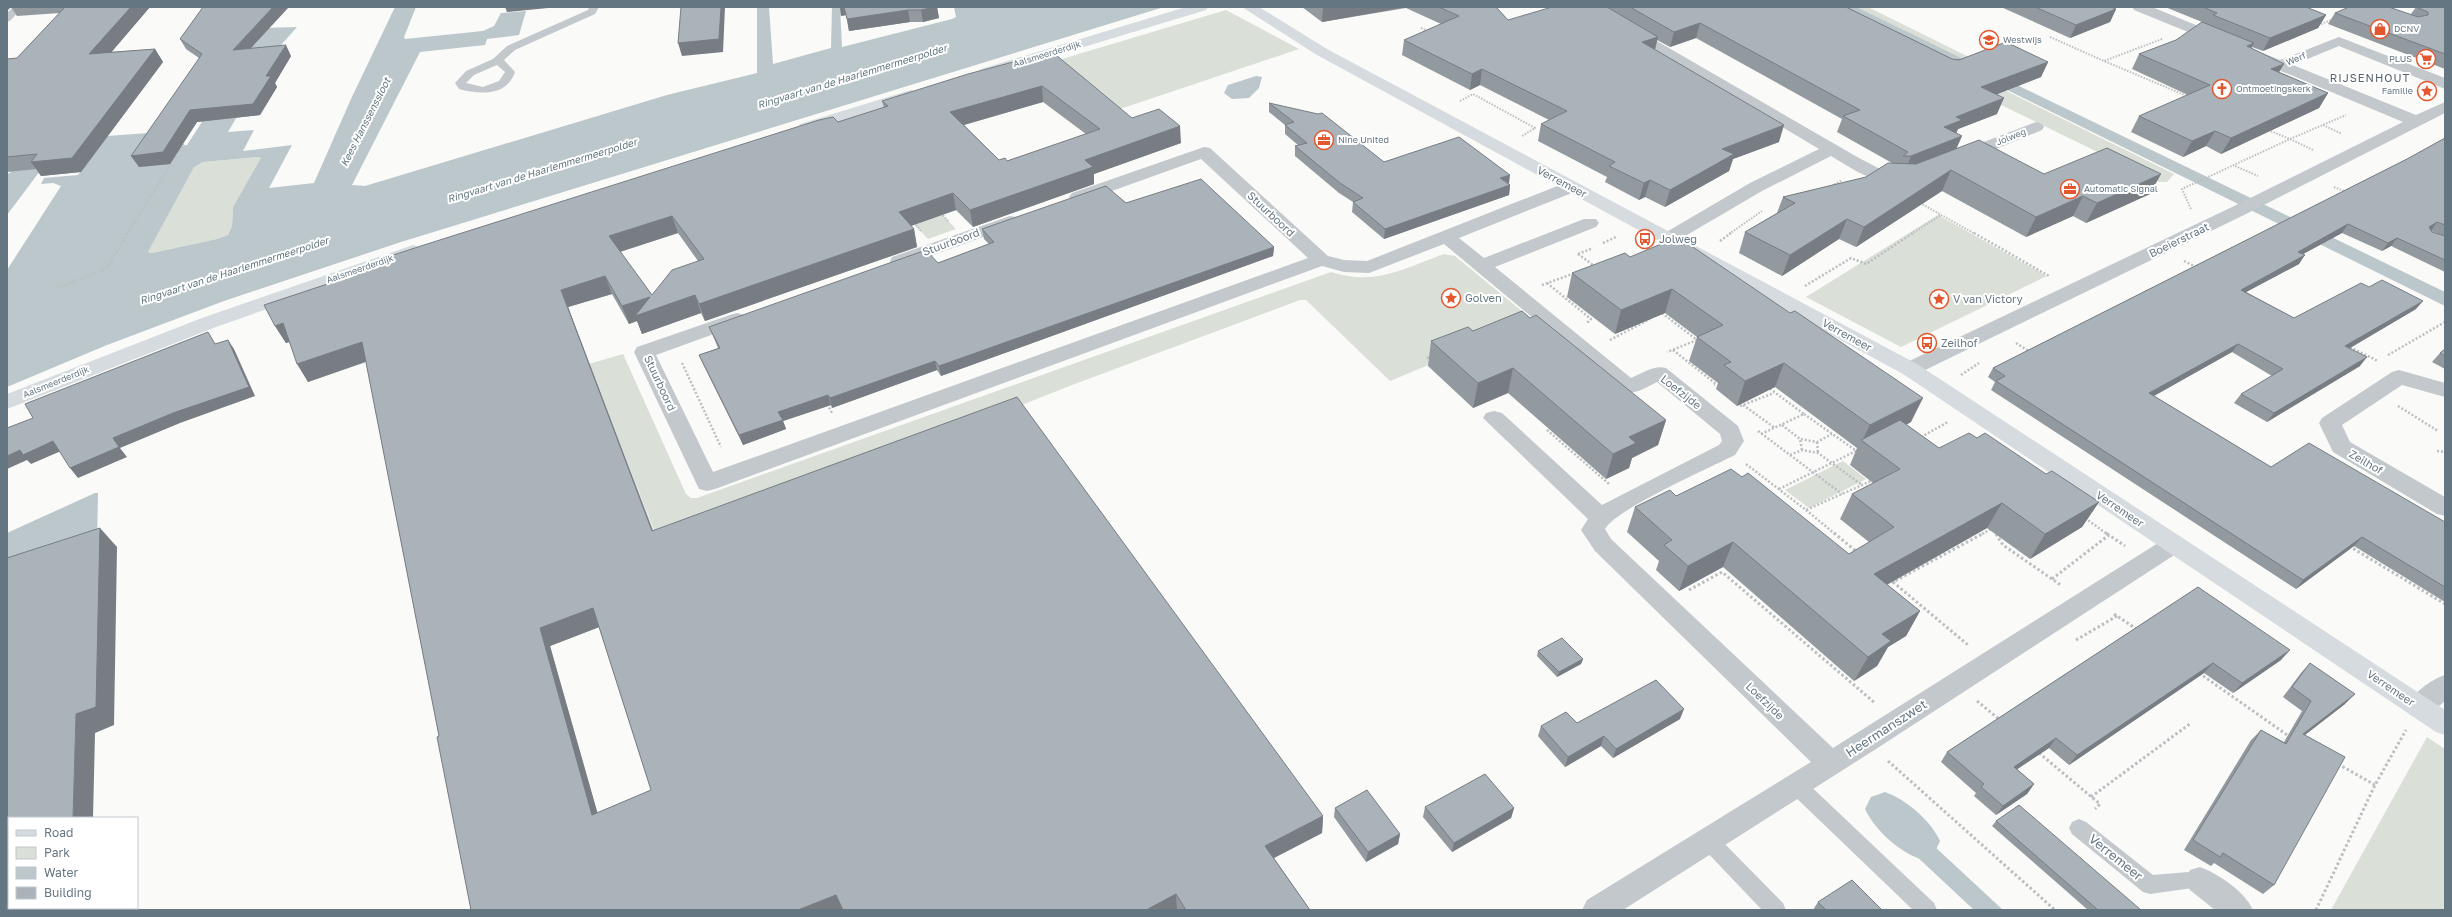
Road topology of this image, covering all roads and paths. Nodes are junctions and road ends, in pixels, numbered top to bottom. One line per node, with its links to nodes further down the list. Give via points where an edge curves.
1 (18, 7): 10 (lane)
2 (594, 7): 18 (lane, via 592,12 511,48)
3 (1201, 7): 21 (street, Aalsmeerderdijk)
4 (1249, 7): 27 (street, Verremeer, via 1322,52)
5 (1588, 7): 34 (street)
6 (2139, 7): 8 (street)
7 (2175, 7): 8 (street)
8 (2157, 14): 14 (street)
9 (2339, 16): 12 (path)
10 (7, 19)
11 (2314, 21): 12 (path)
12 (2321, 24): 17 (path, via 2328,26)
13 (1421, 28): 15 (path)
14 (2191, 28): 19 (path); 20 (street)
15 (1433, 33)
16 (2050, 37): 19 (path)
17 (2339, 41): 20 (street, Werf); 22 (street)
18 (497, 61)
19 (2104, 61): 24 (path)
20 (2281, 65): 25 (street, Werf)
21 (971, 76)
22 (2445, 84)
23 (926, 90): 31 (street)
24 (2190, 97)
25 (2372, 103): 28 (street, Werf); 32 (path)
26 (2445, 107): 28 (street, Boeierstraat)
27 (1436, 114): 35 (street, Verremeer); 35 (path, via 1473,94 1535,128)
28 (2416, 121): 38 (street, Boeierstraat)
29 (2036, 127): 36 (street, Jolweg)
30 (2261, 127): 32 (path)
31 (789, 132)
32 (2290, 139): 43 (path)
33 (184, 143): 69 (path, via 106,270)
34 (1832, 149): 40 (street); 57 (street, via 1756,187)
35 (1502, 150): 41 (street, Verremeer)
36 (1950, 161)
37 (1914, 175): 40 (street, via 1899,180)
38 (2310, 176): 44 (path); 60 (street, Boeierstraat)
39 (1846, 178): 42 (path)
40 (1887, 178): 49 (path, via 1897,191)
41 (1571, 187): 54 (street, Verremeer); 56 (street, Stuurboord)
42 (1828, 189)
43 (2182, 189)
44 (2351, 195)
45 (1065, 202): 63 (street, Stuurboord, via 1204,152)
46 (1763, 211): 62 (path)
47 (940, 212): 55 (path)
48 (1029, 214): 55 (street, Stuurboord)
49 (1941, 215): 70 (path); 72 (path, via 1866,264 1851,258)
50 (909, 217): 52 (path)
51 (920, 220): 52 (path)
52 (914, 222): 59 (path)
53 (1590, 223): 66 (street)
54 (1644, 224): 57 (street, Verremeer); 61 (path)
55 (964, 237): 59 (street, Stuurboord)
56 (1447, 237): 63 (street, Stuurboord, via 1369,267 1344,266); 66 (street, Loefzijde)
57 (1669, 238): 62 (street, Verremeer)
58 (426, 247): 94 (street, Aalsmeerderdijk, via 264,302 93,366)
59 (936, 248): 65 (street, Stuurboord)
60 (2161, 249): 67 (path); 70 (street, Boeierstraat)
61 (1578, 254)
62 (1700, 255): 72 (street, Verremeer)
63 (1321, 260): 107 (street, Stuurboord)
64 (1601, 265): 68 (path, via 1594,265)
65 (885, 266)
66 (1482, 266): 71 (street, Loefzijde)
67 (2200, 269)
68 (1547, 283): 71 (path); 75 (path, via 1592,319 1585,324)
69 (57, 288)
70 (2074, 290): 77 (street, Boeierstraat)
71 (1518, 294): 87 (street, Loefzijde, via 1629,387)
72 (1782, 299): 86 (street, Verremeer)
73 (755, 312): 123 (street, Stuurboord, via 644,352 707,483)
74 (2445, 322): 85 (path)
75 (1591, 328)
76 (1694, 329): 78 (path)
77 (1993, 329): 81 (path); 86 (street, Boeierstraat)
78 (1687, 332): 79 (path, via 1662,313); 87 (path, via 1697,340 1656,357)
79 (1607, 342)
80 (2349, 346): 85 (path)
81 (2034, 353)
82 (1434, 355): 83 (path)
83 (1427, 358)
84 (688, 360): 123 (path, via 681,363)
85 (2378, 361): 88 (path)
86 (1910, 369): 97 (street, Verremeer)
87 (1658, 373): 113 (street, Loefzijde, via 1730,431)
88 (2399, 377): 90 (street); 91 (street, Zeilhof)
89 (1765, 385): 92 (path)
90 (2445, 390)
91 (2376, 392): 106 (path); 128 (street, Zeilhof, via 2330,423 2341,448)
92 (1775, 393): 95 (path); 98 (path)
93 (825, 400): 107 (path)
94 (7, 402)
95 (1743, 405): 96 (path); 104 (path)
96 (1734, 408)
97 (1972, 410): 101 (path); 134 (street, Verremeer)
98 (1804, 414): 102 (path); 109 (path)
99 (1494, 418): 130 (street)
100 (1940, 419): 101 (path)
101 (1947, 423): 103 (path); 110 (path)
102 (1782, 425): 104 (path); 111 (path)
103 (1954, 427)
104 (1775, 428): 108 (path)
105 (1755, 429): 108 (path)
106 (2438, 431)
107 (844, 433): 123 (street, Stuurboord)
108 (1761, 434): 113 (path); 119 (path)
109 (1832, 434): 112 (path); 115 (path)
110 (1920, 437)
111 (1800, 439): 112 (path); 114 (path)
112 (1817, 442): 117 (path)
113 (1730, 445): 126 (path); 130 (street)
114 (1802, 450): 117 (path); 119 (path)
115 (1856, 451): 120 (path); 121 (path)
116 (2437, 451): 118 (path)
117 (1818, 452): 121 (path)
118 (2445, 452)
119 (1790, 455): 122 (path)
120 (1862, 455)
121 (1833, 463): 122 (path); 125 (path)
122 (1812, 472): 126 (path); 127 (path)
123 (733, 474)
124 (1875, 479): 125 (path)
125 (1862, 485): 127 (path)
126 (1779, 489): 129 (path)
127 (1842, 494): 129 (path)
128 (2445, 508)
129 (1806, 510): 135 (path)
130 (1600, 517): 141 (street, Loefzijde, via 1593,530 1603,544)
131 (2083, 517): 132 (path)
132 (2109, 535): 136 (path); 138 (path)
133 (2344, 543): 142 (path)
134 (2174, 544): 136 (street, Heermanszwet); 148 (street, Verremeer)
135 (1858, 553)
136 (2148, 561): 140 (street, Heermanszwet)
137 (1888, 577): 139 (path)
138 (2052, 579): 139 (path, via 2003,546 1993,528); 140 (path)
139 (1893, 582): 144 (path)
140 (2087, 600): 143 (path); 144 (street, Heermanszwet)
141 (1664, 603): 149 (path, via 1722,572); 157 (street, Loefzijde)
142 (2445, 604)
143 (2142, 633)
144 (1988, 662): 146 (street, Heermanszwet)
145 (2193, 669): 153 (path)
146 (1956, 683): 149 (street, Heermanszwet); 152 (path)
147 (2445, 686): 148 (street)
148 (2419, 707): 151 (street, Verremeer); 158 (path, Verremeer)
149 (1897, 721): 154 (street, Heermanszwet)
150 (2191, 723): 160 (path)
151 (2445, 724)
152 (2006, 726)
153 (2294, 739)
154 (1867, 741): 157 (street, Heermanszwet); 167 (path)
155 (2037, 751): 160 (path)
156 (2335, 762): 158 (path)
157 (1830, 763): 159 (street, Heermanszwet)
158 (2375, 784): 169 (path, Verremeer)
159 (1796, 785): 162 (street, Heermanszwet); 166 (lane)
160 (2091, 797): 161 (path, via 2100,804)
161 (2080, 828): 163 (lane, Verremeer, via 2150,885)
162 (1709, 841): 164 (street, Heermanszwet); 165 (lane)
163 (2200, 880): 168 (street, Verremeer)
164 (1597, 910)
165 (1776, 910)
166 (1926, 910)
167 (2055, 910)
168 (2238, 910)
169 (2316, 910)

